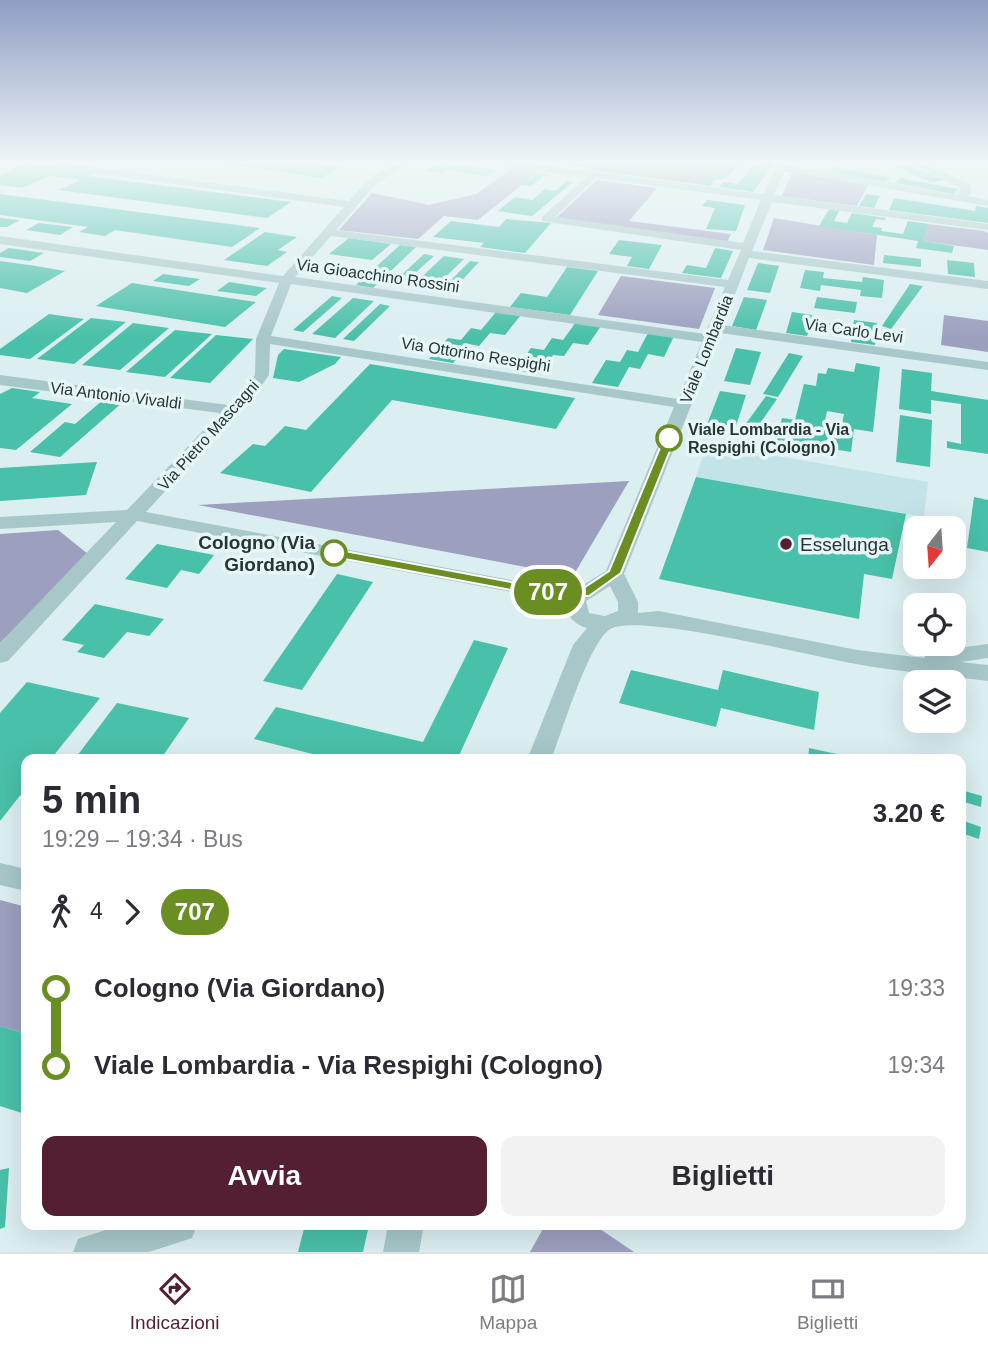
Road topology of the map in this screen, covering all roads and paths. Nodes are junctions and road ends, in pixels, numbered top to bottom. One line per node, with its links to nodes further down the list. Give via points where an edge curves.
1 (337, 221): 6 (street, Via Pietro Mascagni)
2 (562, 221): 8 (street)
3 (758, 221): 8 (street, Viale Lombardia)
4 (940, 221): 5 (street)
5 (988, 228)
6 (328, 232): 9 (street, Via Pietro Mascagni); 10 (street)
7 (0, 240): 9 (street, Via Gioacchino Rossini)
8 (746, 250): 10 (street, Viale Lombardia); 11 (street)
9 (286, 279): 12 (street, Via Gioacchino Rossini); 13 (street, Via Pietro Mascagni)
10 (732, 284): 12 (street, Viale Lombardia)
11 (988, 285)
12 (712, 334): 14 (street, Via Carlo Levi); 16 (street, Viale Lombardia)
13 (263, 339): 16 (street, Via Ottorino Respighi); 17 (street, Via Pietro Mascagni, via 262,375)
14 (988, 366)
15 (0, 380): 17 (street, Via Antonio Vivaldi)
16 (683, 404): 20 (street, Viale Lombardia)
17 (232, 410): 18 (street, Via Pietro Mascagni)
18 (135, 515): 19 (street); 21 (street); 23 (street, Via Pietro Mascagni)
19 (0, 523)
20 (614, 573): 21 (street); 21 (street)
21 (601, 607): 24 (street); 26 (street)
22 (988, 651): 24 (street)
23 (0, 656)
24 (901, 662): 25 (street)
25 (988, 673)
26 (541, 754)
27 (0, 874): 28 (street)
28 (21, 879)
29 (163, 1230): 31 (street)
30 (405, 1230): 32 (street)
31 (91, 1252)
32 (401, 1252)

